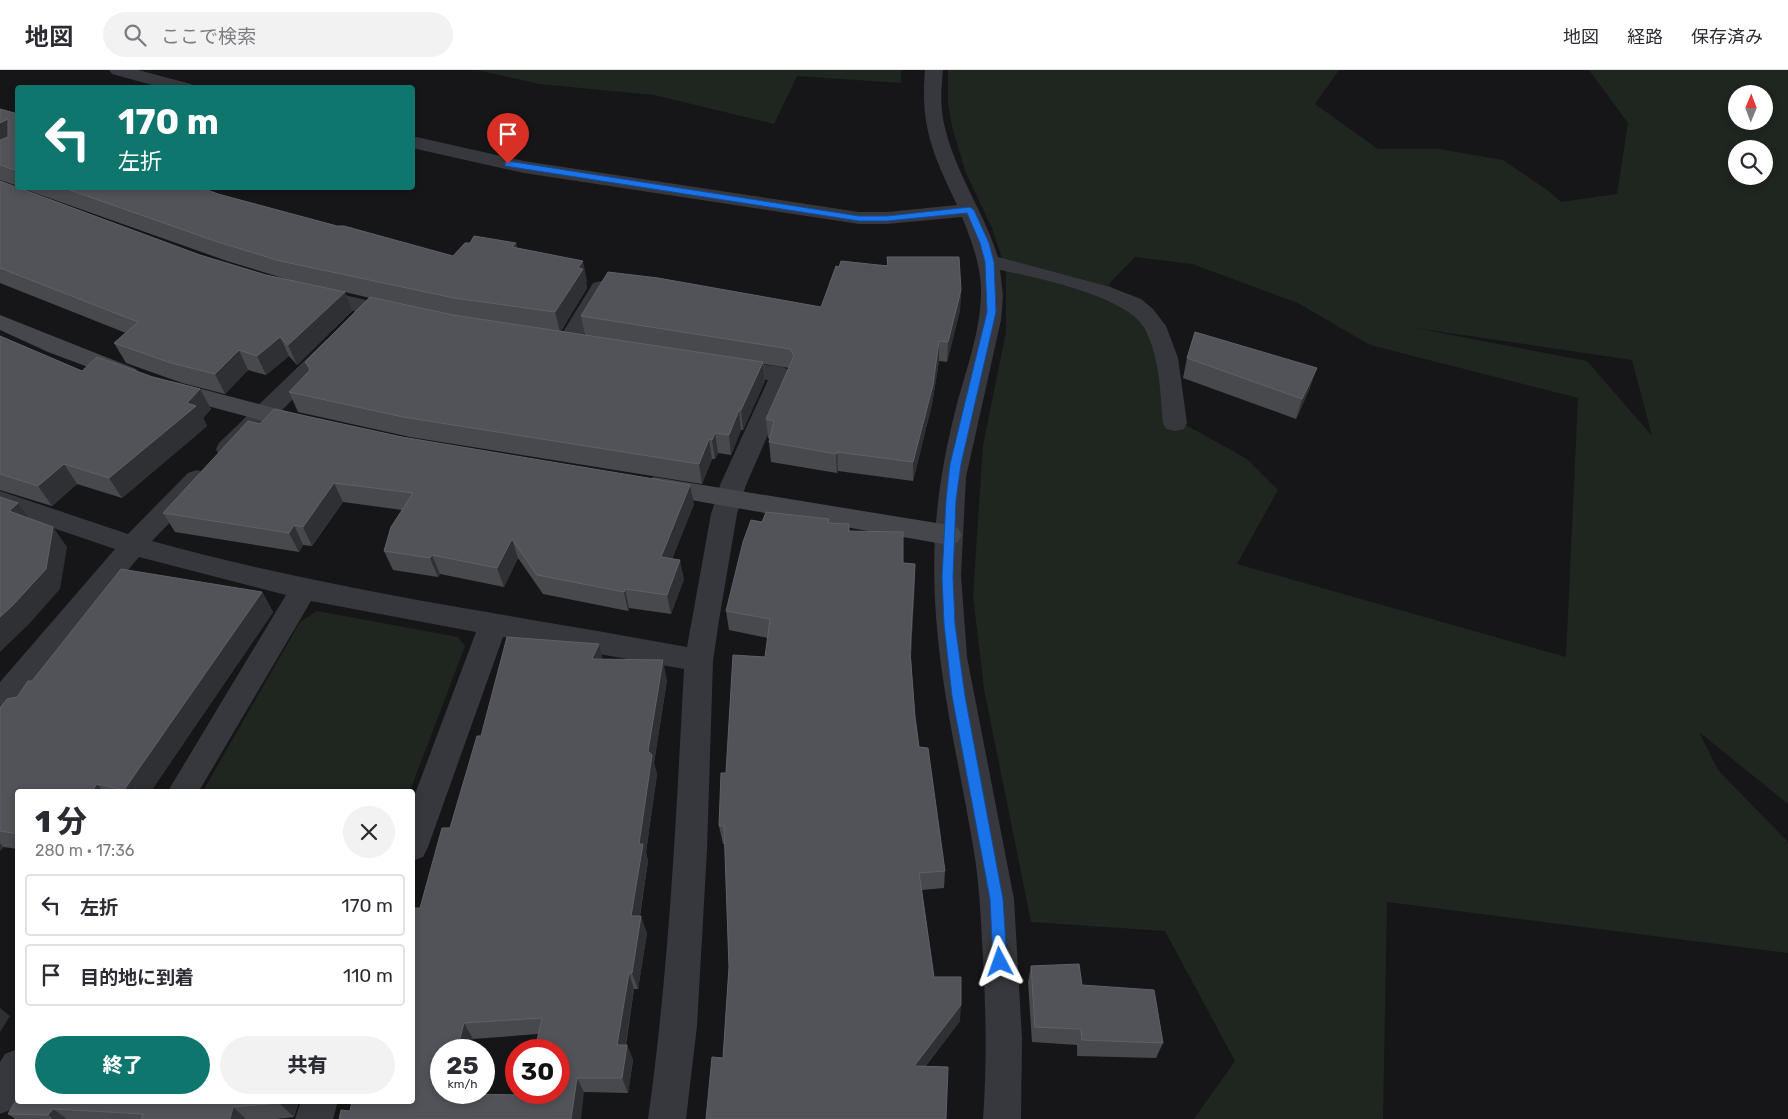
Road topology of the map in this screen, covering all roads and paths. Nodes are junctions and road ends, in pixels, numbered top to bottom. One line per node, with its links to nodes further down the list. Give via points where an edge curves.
1 (934, 70): 6 (street, via 932,100 939,142 955,184)
2 (126, 73): 3 (street); 4 (street)
3 (117, 85)
4 (173, 85)
5 (415, 143): 6 (street, via 524,167 859,218)
6 (970, 210): 7 (street, via 982,235)
7 (989, 262): 16 (street, via 1010,265 1134,304 1148,317 1170,366); 21 (street, via 992,312 956,464)
8 (601, 288): 13 (street)
9 (293, 291): 10 (street)
10 (370, 309): 11 (street); 15 (street)
11 (422, 319)
12 (0, 322): 15 (street, via 121,372)
13 (568, 342)
14 (704, 363): 19 (street, via 782,375)
15 (263, 414): 17 (street); 22 (street, via 154,520)
16 (1175, 423)
17 (324, 429)
18 (633, 483): 19 (street)
19 (729, 498): 21 (street); 25 (street)
20 (0, 500): 22 (street)
21 (949, 535): 34 (street, via 947,577 958,696 996,899 1004,1010)
22 (133, 546): 23 (street); 26 (street)
23 (304, 589): 24 (street); 27 (street)
24 (493, 624): 25 (street); 28 (street)
25 (699, 661): 33 (street, via 679,1026)
26 (0, 702)
27 (184, 789)
28 (415, 839)
29 (15, 1071): 30 (street)
30 (0, 1096)
31 (319, 1104): 32 (street)
32 (314, 1119)
33 (667, 1119)
34 (1002, 1119)

